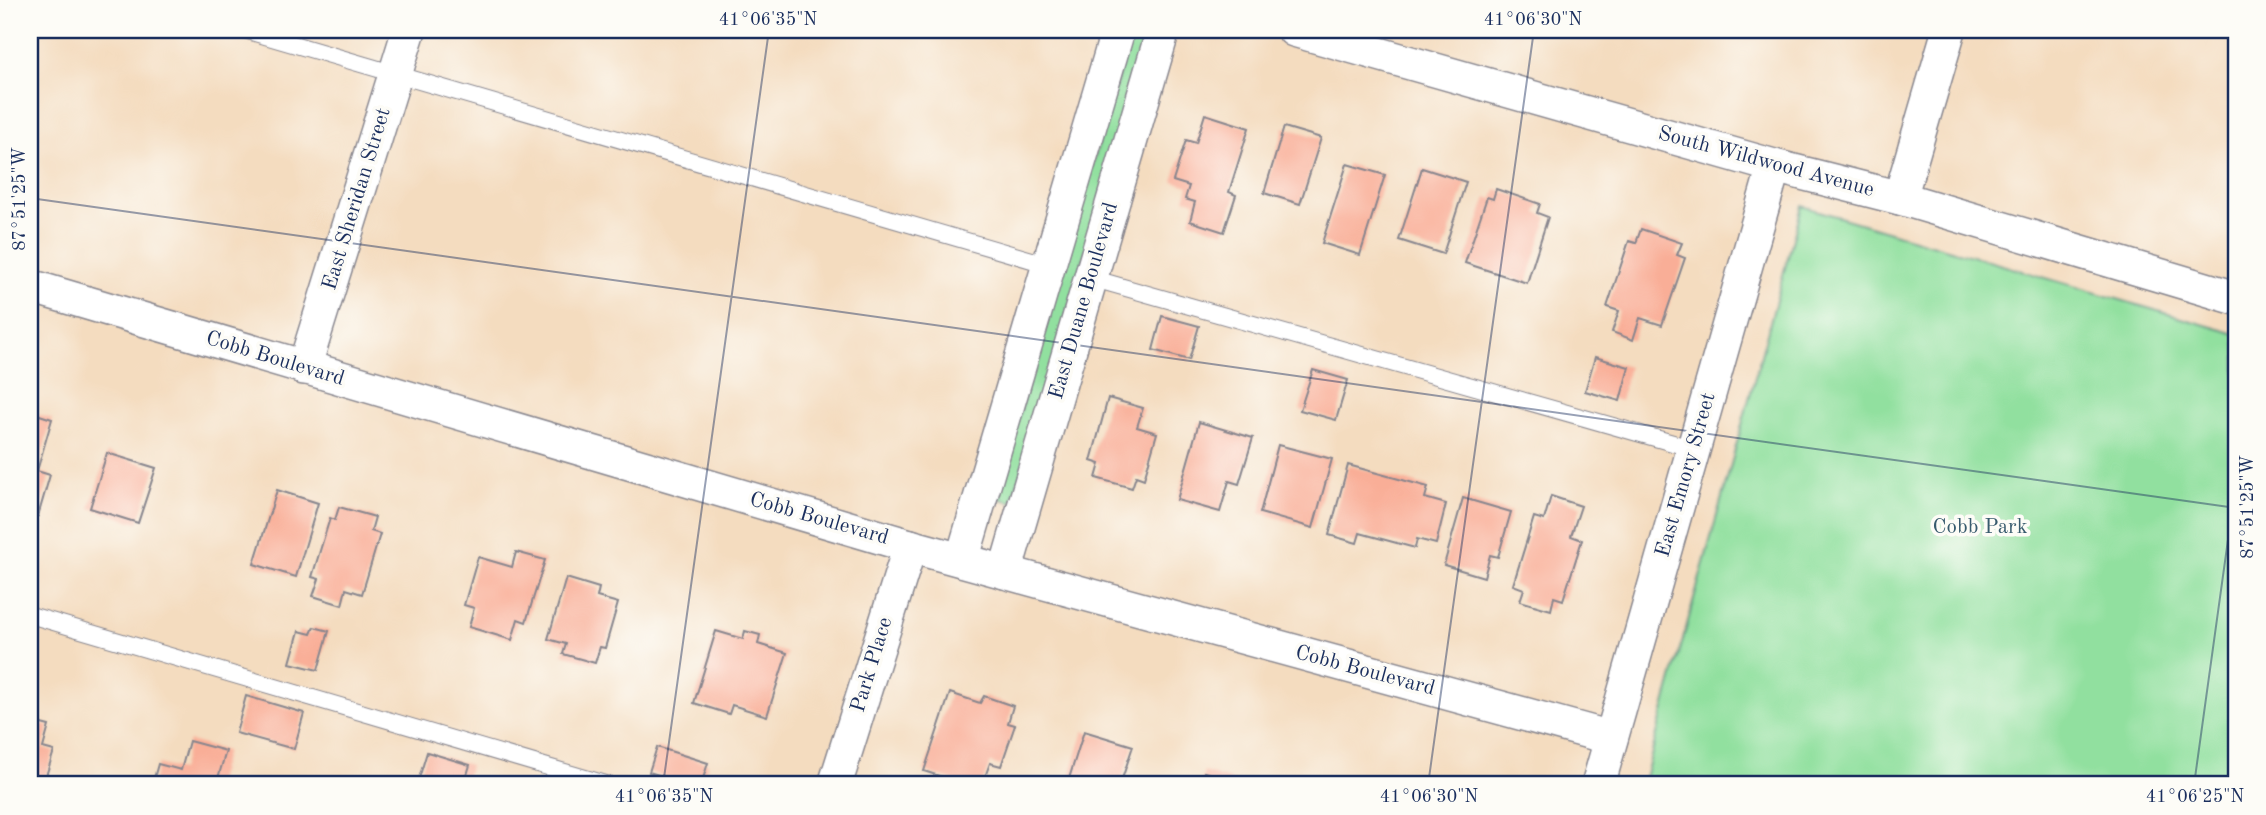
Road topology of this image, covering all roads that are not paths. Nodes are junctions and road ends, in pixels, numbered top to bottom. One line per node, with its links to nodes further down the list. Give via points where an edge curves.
1 (245, 30): 7 (lane)
2 (409, 30): 7 (street, East Sheridan Street)
3 (1118, 30): 10 (street, East Duane Boulevard)
4 (1163, 30): 11 (street, East Duane Boulevard)
5 (1294, 30): 8 (street, South Wildwood Avenue)
6 (1949, 30): 9 (street)
7 (396, 74): 10 (lane); 14 (street, East Sheridan Street)
8 (1774, 166): 9 (street, South Wildwood Avenue); 15 (street, East Emory Street)
9 (1900, 198): 13 (street, South Wildwood Avenue)
10 (1049, 265): 17 (street, East Duane Boulevard)
11 (1091, 278): 15 (lane); 18 (street, East Duane Boulevard)
12 (30, 286): 14 (street, Cobb Boulevard)
13 (2236, 298)
14 (304, 368): 16 (street, Cobb Boulevard)
15 (1694, 449): 20 (street, East Emory Street)
16 (910, 546): 17 (street, Cobb Boulevard); 22 (street, Park Place)
17 (962, 561): 18 (street, Cobb Boulevard)
18 (1005, 572): 20 (street, Cobb Boulevard)
19 (30, 615): 21 (lane)
20 (1611, 738): 23 (street, East Emory Street)
21 (609, 785)
22 (835, 785)
23 (1598, 785)

